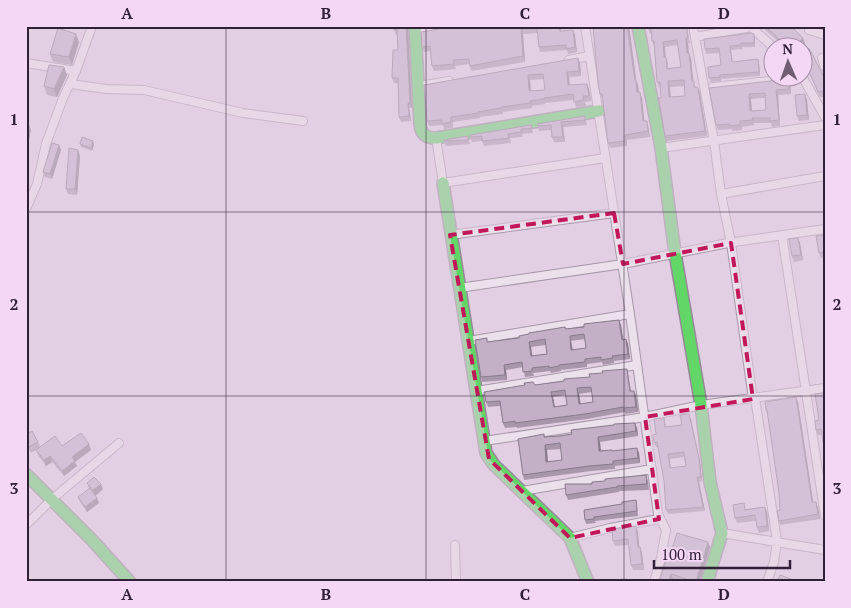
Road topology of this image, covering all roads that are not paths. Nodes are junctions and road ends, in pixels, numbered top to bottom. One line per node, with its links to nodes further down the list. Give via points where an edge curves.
1 (92, 26): 17 (street)
2 (456, 26): 7 (street)
3 (585, 26): 12 (street)
4 (638, 26): 30 (street)
5 (694, 26): 10 (street)
6 (751, 27): 10 (street); 11 (street)
7 (416, 29): 21 (street)
8 (810, 30): 9 (street)
9 (825, 35)
10 (695, 37): 22 (street)
11 (764, 39)
12 (589, 56): 14 (street); 24 (street)
13 (822, 58): 16 (street)
14 (561, 62)
15 (26, 63): 17 (street)
16 (825, 67)
17 (76, 71): 20 (street)
18 (457, 80): 21 (street)
19 (764, 82): 22 (street)
20 (71, 84): 26 (street, via 144,90 243,113); 35 (street, via 46,144 37,184)
21 (419, 86): 28 (street, via 421,130 427,138)
22 (705, 88): 29 (street)
23 (809, 88): 25 (street)
24 (599, 111): 28 (street); 31 (street)
25 (825, 117)
26 (303, 121)
27 (825, 125): 29 (street)
28 (436, 138): 33 (street)
29 (714, 141): 30 (street); 34 (street)
30 (661, 148): 41 (street)
31 (605, 158): 33 (street); 36 (street)
32 (825, 176): 34 (street)
33 (443, 183): 38 (street)
34 (721, 194): 40 (street)
35 (26, 209)
36 (614, 213): 38 (street); 42 (street)
37 (825, 228): 39 (street)
38 (450, 235): 43 (street)
39 (782, 235): 40 (street); 49 (street)
40 (731, 243): 41 (street); 50 (street)
41 (675, 253): 42 (street); 51 (street)
42 (623, 264): 43 (street); 44 (street)
43 (459, 288): 45 (street)
44 (630, 314): 45 (street); 46 (street)
45 (468, 341): 48 (street)
46 (637, 365): 48 (street); 52 (street)
47 (825, 388): 49 (street)
48 (476, 391): 53 (street)
49 (805, 391): 50 (street); 59 (street)
50 (754, 398): 51 (street); 64 (street)
51 (701, 405): 52 (street); 62 (street, via 710,482)
52 (645, 417): 53 (street); 55 (street)
53 (484, 441): 57 (street, via 489,459)
54 (119, 443): 58 (street)
55 (652, 469): 57 (street); 60 (street)
56 (26, 474): 58 (street)
57 (522, 490): 63 (street)
58 (51, 500): 61 (street); 67 (street)
59 (825, 516)
60 (659, 519): 63 (street); 70 (street, via 666,530)
61 (26, 525)
62 (722, 533): 64 (street); 71 (street)
63 (570, 538): 69 (street)
64 (777, 541): 66 (street); 72 (street)
65 (455, 545): 68 (street)
66 (825, 550)
67 (130, 582)
68 (456, 582)
69 (588, 582)
70 (654, 582)
71 (707, 582)
72 (767, 582)

